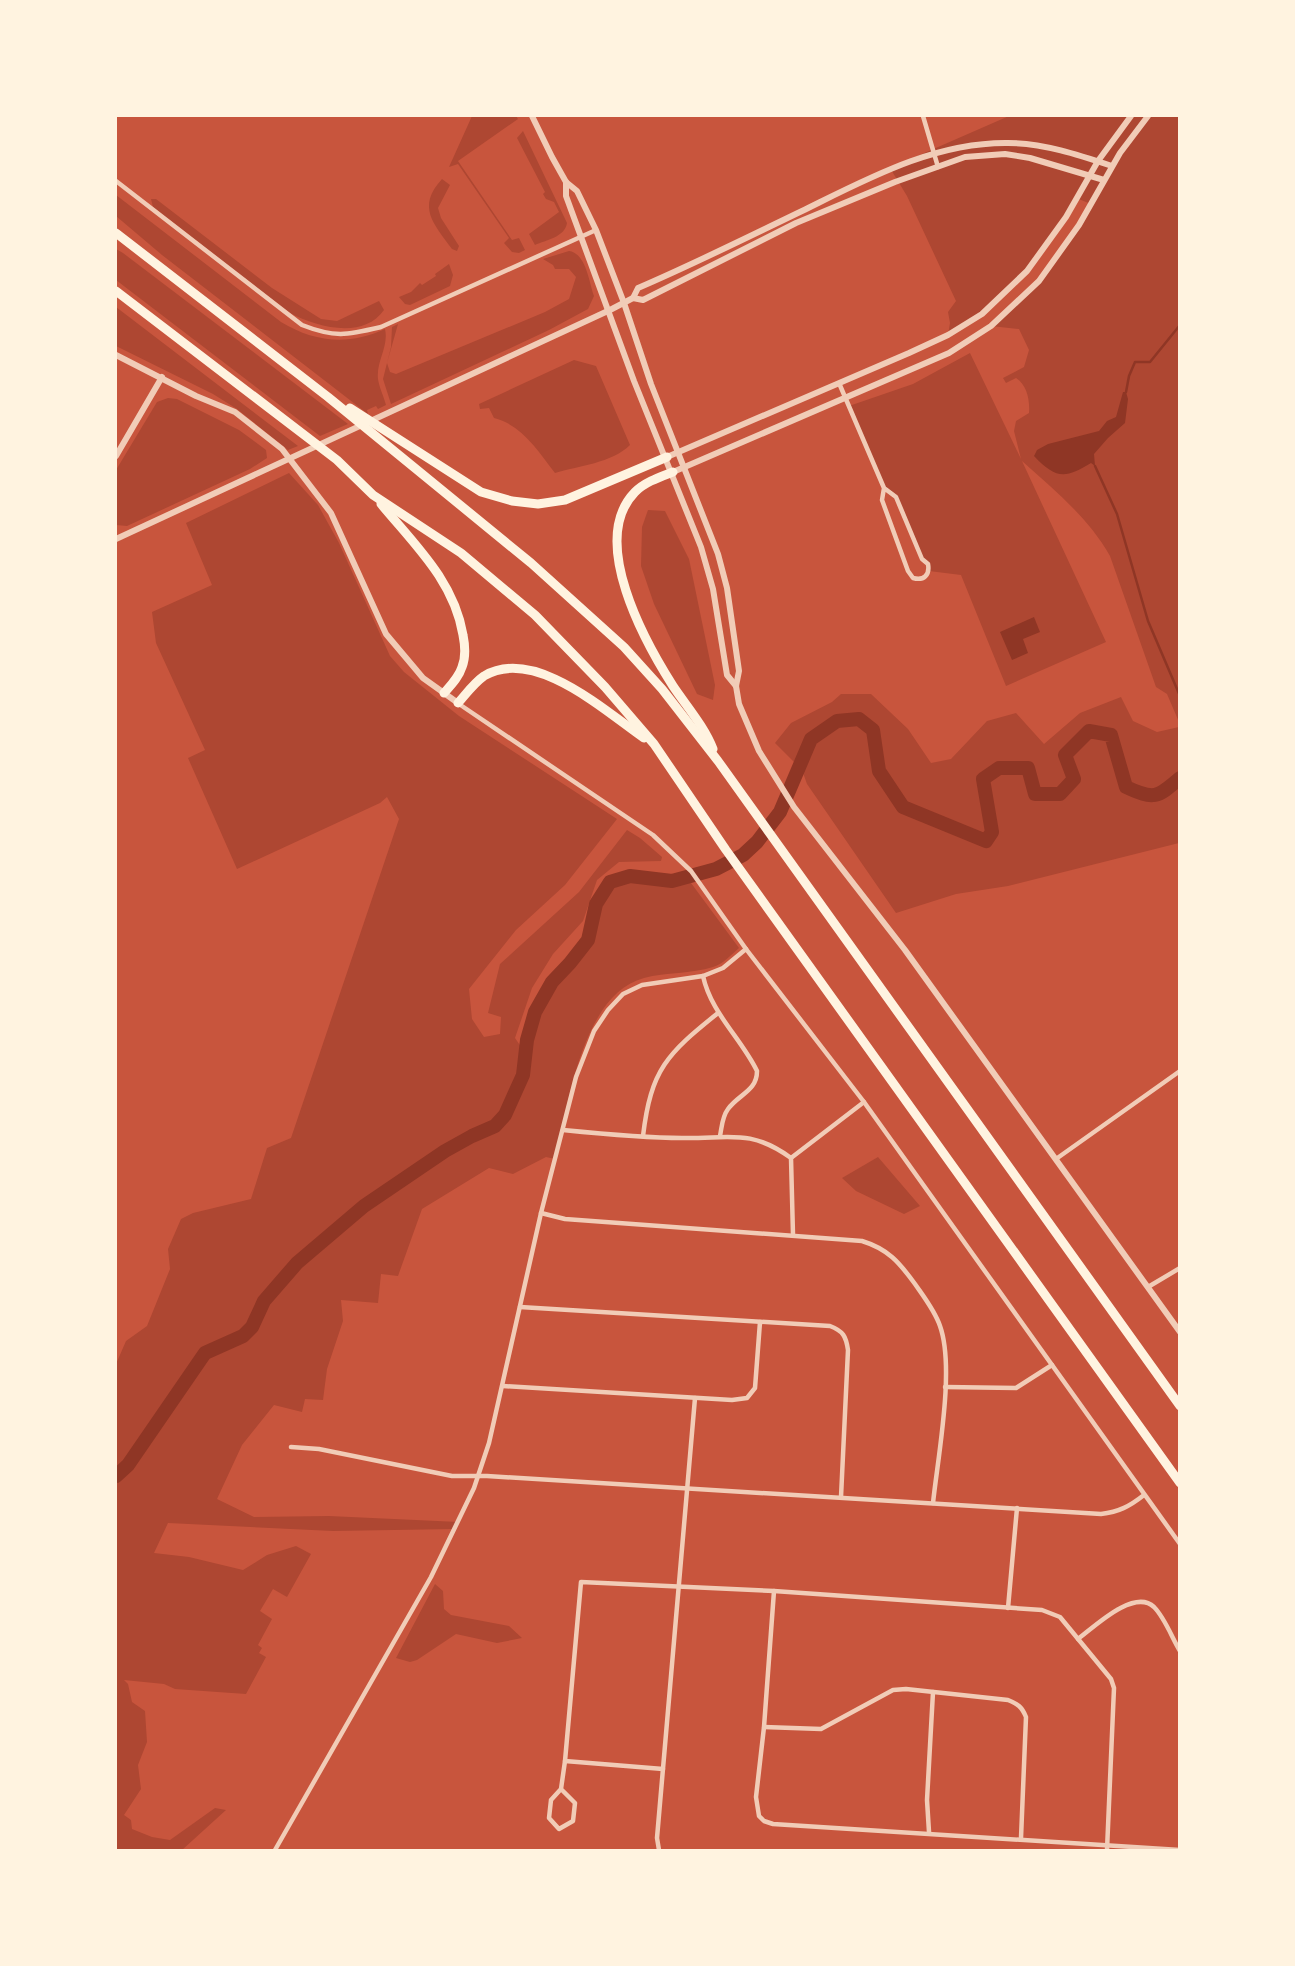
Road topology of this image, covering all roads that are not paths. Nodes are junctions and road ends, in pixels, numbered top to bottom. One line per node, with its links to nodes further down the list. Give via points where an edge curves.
1 (532, 116): 12 (street)
2 (923, 116): 5 (street)
3 (1131, 116): 6 (street)
4 (1148, 116): 7 (street)
5 (934, 153): 6 (street, via 1009,143); 8 (street); 17 (street, via 890,168 638,289)
6 (1098, 161): 7 (street); 9 (street)
7 (1112, 166): 10 (street)
8 (938, 167): 9 (street, via 965,157 1005,155); 17 (street, via 796,223 643,300)
9 (1090, 175): 10 (street); 22 (street, via 1027,271 982,314 948,335)
10 (1104, 180): 23 (street, via 1039,281 991,326 949,353)
11 (116, 181): 15 (street, via 302,325 324,334 381,327)
12 (566, 182): 13 (street, via 577,191); 15 (street, via 566,197)
13 (596, 230): 15 (street); 18 (street)
14 (116, 233): 24 (highway)
15 (582, 236): 19 (street)
16 (116, 290): 31 (highway, via 337,460)
17 (634, 298): 18 (street)
18 (624, 303): 19 (street); 25 (street)
19 (610, 310): 27 (street); 32 (street)
20 (116, 355): 21 (street)
21 (162, 377): 26 (street); 34 (street, via 235,412 282,449 331,513 386,634 407,662)
22 (839, 383): 23 (street); 25 (street)
23 (845, 396): 28 (street); 30 (street)
24 (328, 397): 27 (highway, via 481,492 512,501 565,500); 37 (highway, via 531,563 624,647)
25 (679, 452): 27 (street); 28 (street)
26 (116, 456)
27 (667, 457): 29 (street)
28 (684, 466): 29 (street); 33 (street, via 727,587 739,671)
29 (673, 472): 33 (street, via 707,565 727,675); 37 (highway, via 634,493 623,516 617,548 630,604 642,632 708,735)
30 (884, 488): 30 (street, via 882,500 908,571 913,578 926,577 928,565 896,497)
31 (373, 495): 34 (highway, via 439,572 460,618 463,664); 36 (highway, via 505,587 565,644)
32 (116, 539)
33 (736, 686): 47 (street, via 745,721 780,787 905,950)
34 (444, 693): 35 (street)
35 (458, 703): 36 (highway, via 487,674 524,668 566,683); 38 (street, via 653,835 705,888)
36 (654, 744): 62 (highway)
37 (718, 761): 59 (highway)
38 (746, 949): 39 (street, via 723,968); 42 (street)
39 (703, 976): 40 (street); 43 (street, via 642,985 608,1010 594,1031 576,1077)
40 (718, 1013): 44 (street, via 665,1060 647,1104); 45 (street, via 757,1071 753,1087 728,1109)
41 (1180, 1071): 47 (street)
42 (864, 1102): 46 (street); 55 (street)
43 (563, 1130): 44 (street); 48 (street)
44 (643, 1136): 45 (street)
45 (720, 1136): 46 (street, via 763,1141)
46 (791, 1158): 49 (street)
47 (1056, 1160): 51 (street)
48 (541, 1213): 49 (street, via 565,1219); 52 (street)
49 (793, 1235): 57 (street, via 862,1241 898,1261 939,1323 946,1360)
50 (1180, 1268): 51 (street)
51 (1148, 1287): 54 (street)
52 (520, 1307): 53 (street); 56 (street)
53 (760, 1322): 58 (street, via 752,1395 739,1400); 65 (street, via 830,1326 846,1338)
54 (1180, 1332)
55 (1052, 1365): 57 (street, via 1016,1388); 64 (street)
56 (503, 1387): 58 (street); 61 (street)
57 (945, 1387): 66 (street)
58 (695, 1398): 63 (street)
59 (1180, 1406)
60 (291, 1447): 61 (street)
61 (478, 1478): 63 (street); 82 (street, via 431,1577)
62 (1180, 1483)
63 (688, 1488): 65 (street); 69 (street)
64 (1144, 1495): 67 (street, via 1128,1507 1101,1514); 68 (street)
65 (841, 1497): 66 (street)
66 (933, 1503): 67 (street)
67 (1017, 1508): 71 (street)
68 (1180, 1544)
69 (680, 1586): 70 (street); 76 (street, via 581,1582); 77 (street)
70 (774, 1591): 71 (street); 75 (street)
71 (1008, 1608): 72 (street, via 1052,1613)
72 (1078, 1639): 73 (street, via 1125,1605 1141,1602 1155,1608); 81 (street, via 1114,1688)
73 (1180, 1651)
74 (933, 1692): 75 (street, via 893,1690 821,1729); 79 (street); 80 (street, via 1008,1700 1022,1707 1026,1717)
75 (764, 1727): 79 (street, via 756,1797 764,1821)
76 (565, 1761): 77 (street); 78 (street)
77 (663, 1769): 83 (street)
78 (561, 1789): 78 (street, via 575,1803 573,1821 559,1829 549,1818 551,1800)
79 (929, 1832): 80 (street)
80 (1021, 1838): 81 (street)
81 (1107, 1844): 84 (street); 85 (street)
82 (275, 1850)
83 (659, 1850)
84 (1107, 1850)
85 (1180, 1850)

